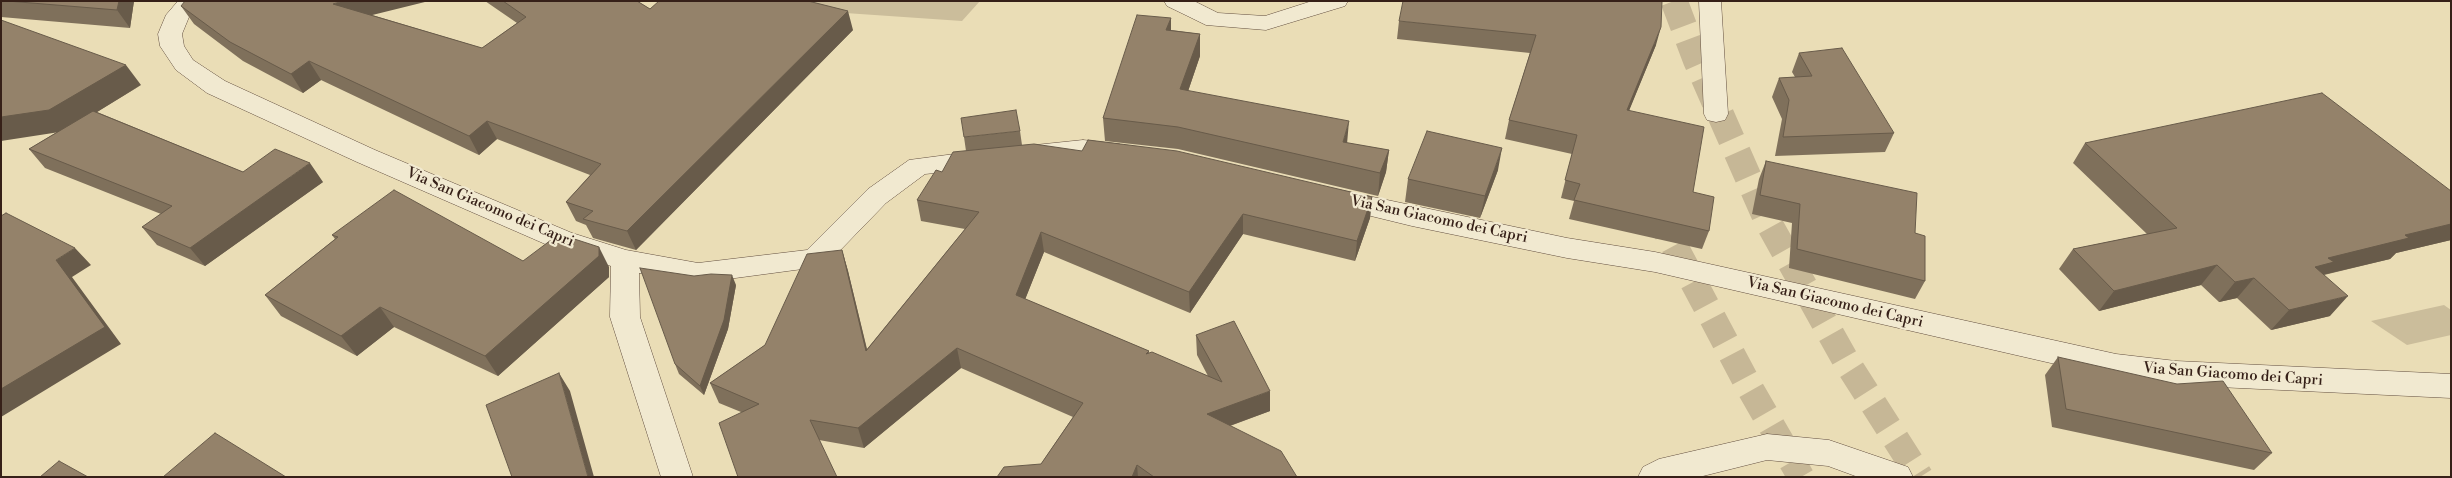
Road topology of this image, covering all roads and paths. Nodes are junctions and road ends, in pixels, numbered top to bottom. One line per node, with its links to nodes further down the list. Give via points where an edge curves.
1 (191, 1): 8 (street, Via San Giacomo dei Capri, via 178,15 170,34 172,46 184,65 216,87 553,236)
2 (1175, 1): 3 (street, via 1214,20 1266,23)
3 (1338, 1)
4 (1710, 1): 5 (street)
5 (1716, 114)
6 (1140, 155): 8 (street, Via San Giacomo dei Capri, via 1083,148 918,166 877,196 815,258 698,272)
7 (1312, 192): 9 (street, Via San Giacomo dei Capri, via 1567,248 1655,262 2116,366 2176,373)
8 (625, 260): 10 (street, via 625,317)
9 (2451, 386)
10 (677, 477)
11 (1654, 477): 12 (street, via 1767,447 1829,453)
12 (1898, 477)

